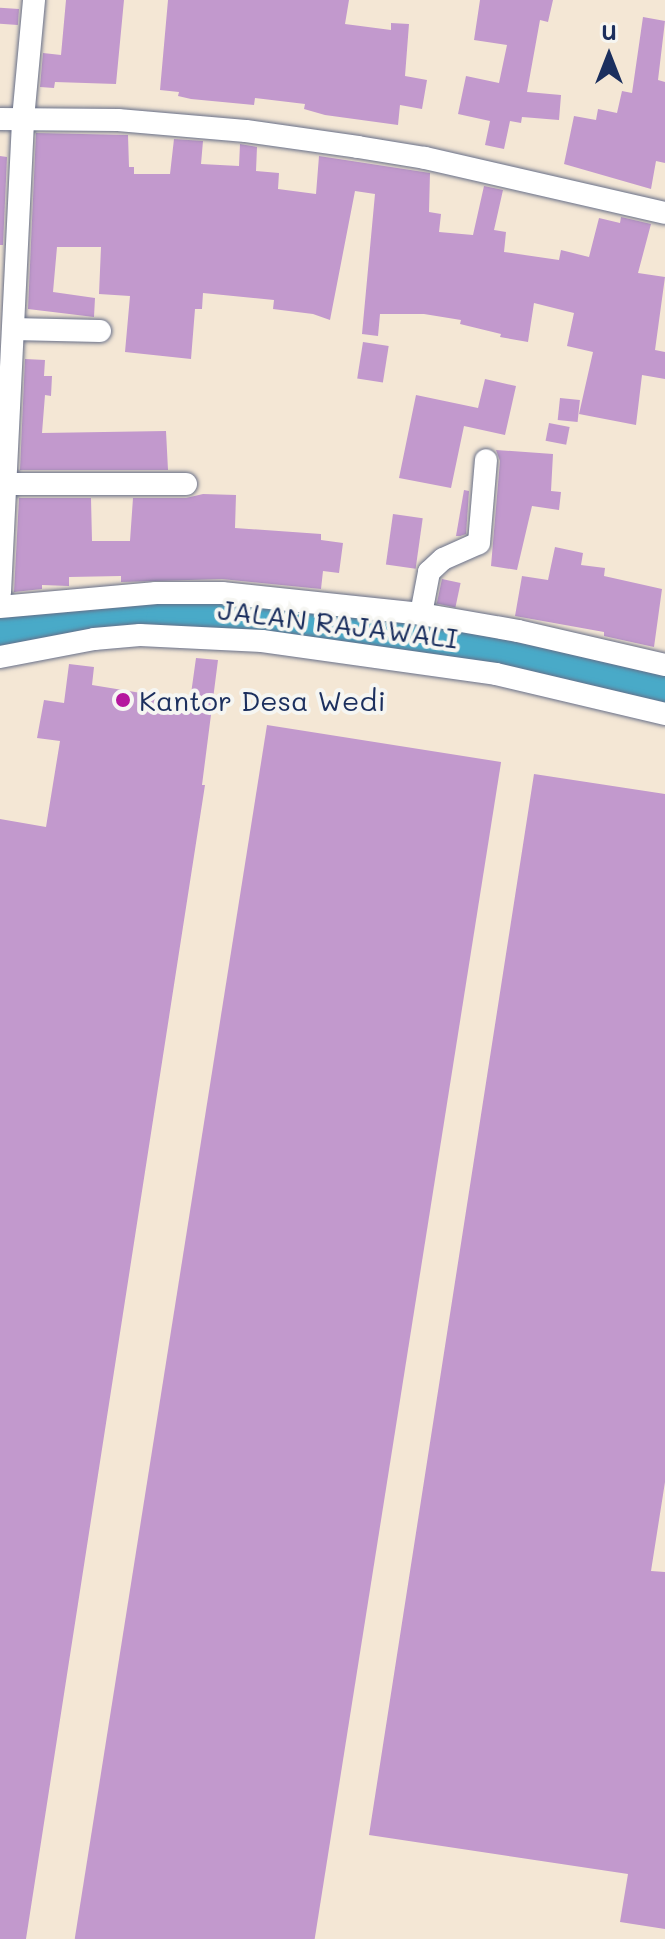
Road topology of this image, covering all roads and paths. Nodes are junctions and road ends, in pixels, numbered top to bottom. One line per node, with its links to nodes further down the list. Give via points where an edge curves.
1 (34, 0): 3 (street)
2 (0, 119): 3 (street)
3 (23, 119): 4 (street, via 118,120 358,147); 5 (street)
4 (665, 213)
5 (13, 329): 6 (street); 8 (street)
6 (100, 331)
7 (486, 460): 12 (street, via 479,543 443,559 429,572)
8 (5, 484): 9 (street); 10 (street)
9 (186, 484)
10 (0, 592)
11 (0, 607): 12 (street, via 156,593 222,593)
12 (421, 614): 14 (street)
13 (0, 657): 15 (street, JALAN RAJAWALI, via 140,635 262,641 496,674)
14 (665, 665)
15 (665, 714)

